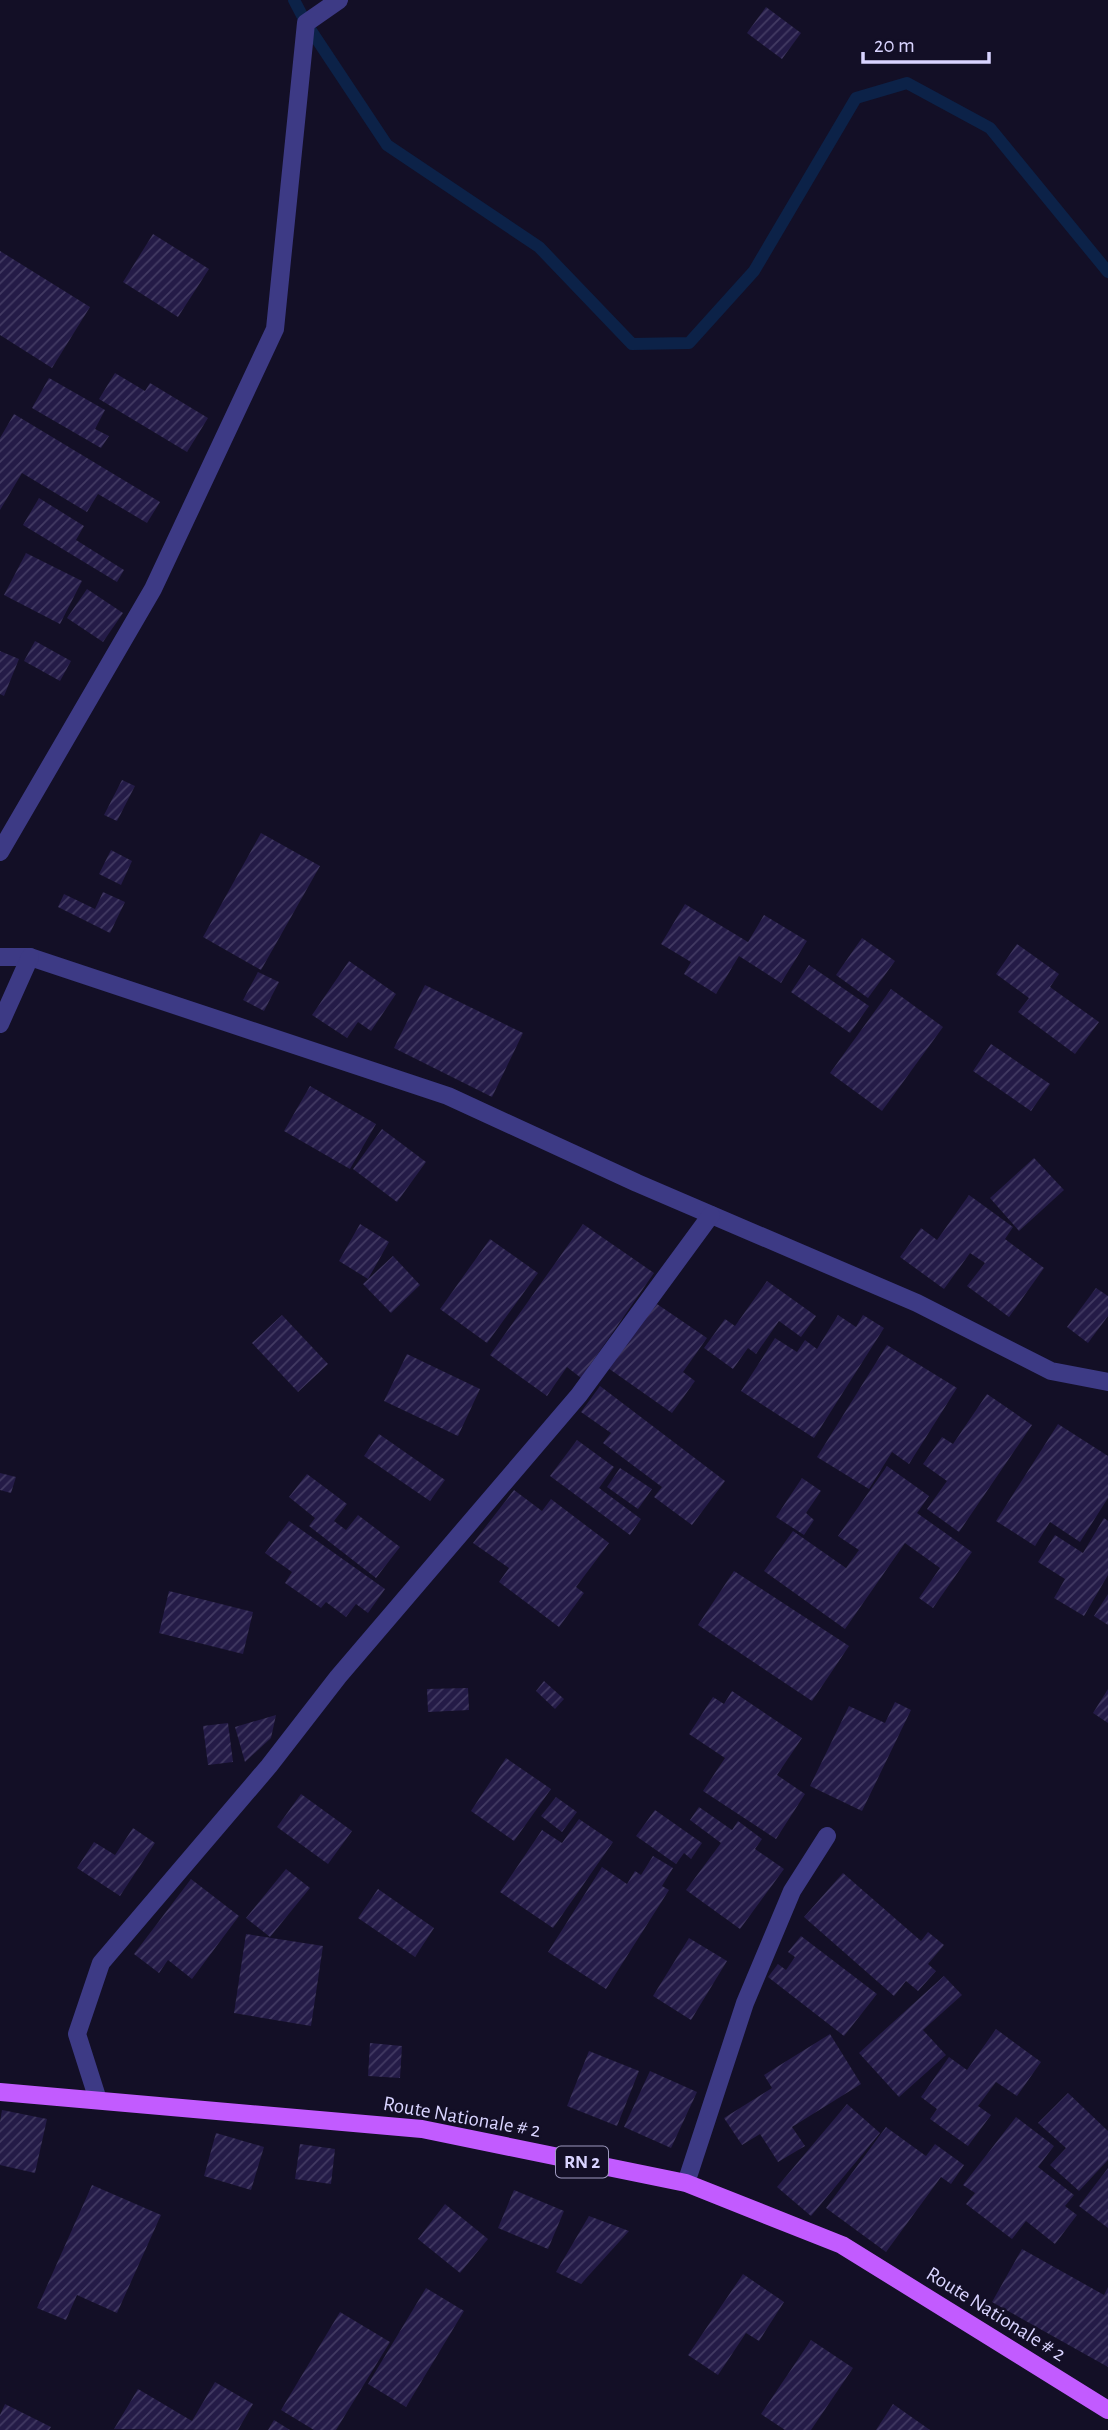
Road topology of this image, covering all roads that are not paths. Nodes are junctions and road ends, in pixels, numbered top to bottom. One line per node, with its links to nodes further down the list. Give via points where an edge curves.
1 (339, 0): 2 (street, via 306,23 275,329 153,589)
2 (0, 852)
3 (0, 957): 4 (street)
4 (30, 957): 5 (street); 6 (street, via 448,1096)
5 (0, 1024)
6 (711, 1215): 7 (street, via 917,1303 1051,1371); 10 (street, via 579,1395 101,1963 77,2034)
7 (1108, 1382)
8 (827, 1836): 11 (street, via 792,1891 745,2003)
9 (0, 2092): 10 (main road, Route Nationale # 2 / RN 2)
10 (98, 2100): 11 (main road, Route Nationale # 2 / RN 2, via 422,2129)
11 (686, 2183): 12 (main road, Route Nationale # 2 / RN 2, via 842,2245)
12 (1108, 2410)

